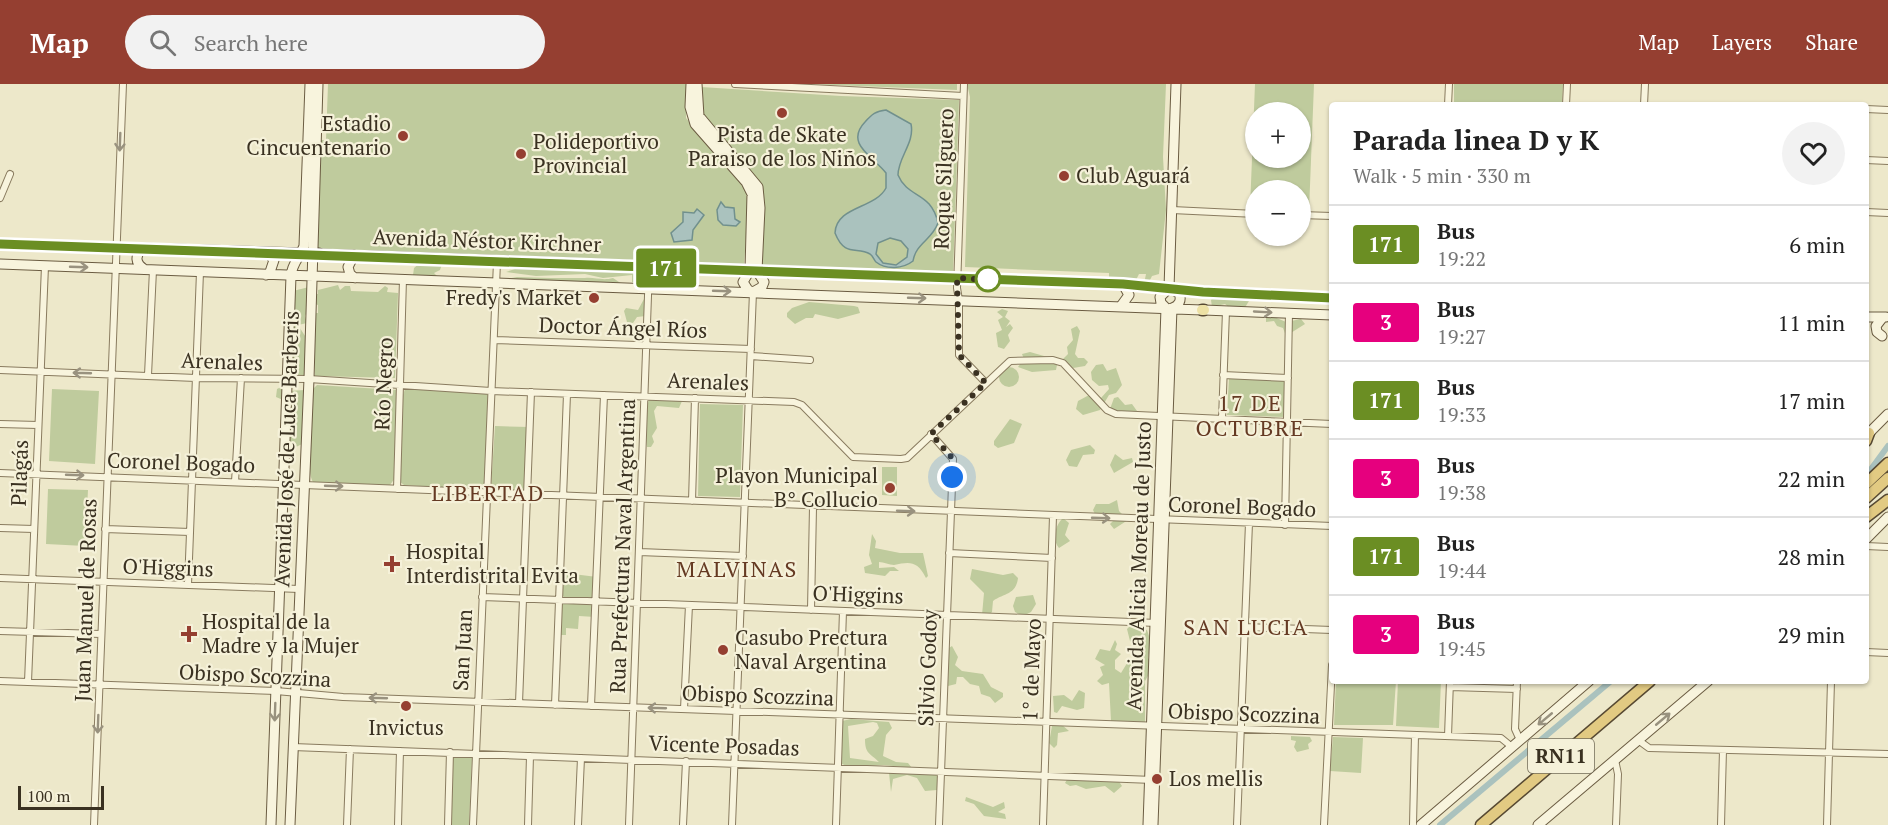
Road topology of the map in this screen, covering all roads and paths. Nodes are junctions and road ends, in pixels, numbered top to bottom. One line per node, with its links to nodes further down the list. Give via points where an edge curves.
1 (123, 84): 30 (street, Juan Manuel de Rosas, one-way to 30)
2 (310, 84): 33 (main road, via 306,209)
3 (318, 84): 33 (main road)
4 (691, 84): 41 (main road, via 690,107 695,124 752,194)
5 (697, 84): 41 (main road, via 699,117 758,187)
6 (735, 84): 12 (street)
7 (964, 84): 13 (street, Roque Silguero)
8 (1176, 84): 23 (main road)
9 (1449, 84): 14 (street)
10 (1568, 84): 15 (street)
11 (1645, 84): 16 (street)
12 (802, 86): 13 (street)
13 (963, 96): 47 (street, Roque Silguero)
14 (1448, 102)
15 (1566, 102)
16 (1644, 102)
17 (1869, 109): 18 (street)
18 (1888, 110)
19 (1869, 160): 20 (street)
20 (1888, 161)
21 (10, 174): 22 (street)
22 (0, 198)
23 (1172, 210): 25 (street); 52 (main road)
24 (1869, 212): 26 (street)
25 (1245, 213)
26 (1888, 213)
27 (1311, 215): 28 (street)
28 (1329, 216)
29 (0, 244): 30 (main road, Avenida Néstor Kirchner)
30 (116, 248): 31 (main road, Avenida Néstor Kirchner); 38 (street, Juan Manuel de Rosas)
31 (142, 248): 32 (main road, Avenida Néstor Kirchner); 40 (main road, via 137,262)
32 (267, 252): 33 (main road, Avenida Néstor Kirchner); 43 (main road, via 274,260)
33 (311, 254): 34 (main road, Avenida Néstor Kirchner); 44 (main road, via 295,259); 45 (main road, Avenida José de Luca Barberis)
34 (354, 255): 35 (main road, Avenida Néstor Kirchner); 46 (main road, via 348,267)
35 (497, 262): 39 (main road, Avenida Néstor Kirchner); 49 (street, San Juan)
36 (0, 264): 37 (main road, Avenida Néstor Kirchner)
37 (45, 266): 38 (main road, Avenida Néstor Kirchner, one-way to 38); 72 (street, Pilagás)
38 (116, 268): 40 (main road, Avenida Néstor Kirchner); 73 (street, Juan Manuel de Rosas)
39 (649, 268): 41 (main road, Avenida Néstor Kirchner); 51 (street, Rua Prefectura Naval Argentina)
40 (148, 269): 42 (main road, Avenida Néstor Kirchner); 74 (street)
41 (753, 271): 47 (main road, Avenida Néstor Kirchner); 53 (main road, via 743,282); 53 (main road, via 764,282)
42 (200, 272): 43 (main road, Avenida Néstor Kirchner); 76 (street)
43 (266, 274): 44 (main road, Avenida Néstor Kirchner)
44 (291, 276): 45 (main road, Avenida Néstor Kirchner); 80 (main road, Avenida José de Luca Barberis)
45 (311, 276): 46 (main road, Avenida Néstor Kirchner); 79 (main road, Avenida José de Luca Barberis)
46 (355, 278): 48 (main road, Avenida Néstor Kirchner)
47 (957, 278): 50 (main road, Avenida Néstor Kirchner); 56 (street, Roque Silguero)
48 (403, 279): 49 (main road, Avenida Néstor Kirchner); 82 (street, Río Negro)
49 (496, 283): 51 (main road, Avenida Néstor Kirchner); 67 (street, San Juan)
50 (1123, 284): 52 (main road, Avenida Néstor Kirchner); 57 (main road, via 1130,295)
51 (649, 288): 53 (main road, Avenida Néstor Kirchner, one-way to 53); 68 (street, Rua Prefectura Naval Argentina)
52 (1170, 288): 54 (main road, Avenida Néstor Kirchner); 58 (main road, via 1160,297 1161,303); 58 (main road, via 1180,296 1178,305)
53 (753, 292): 56 (main road, Avenida Néstor Kirchner, one-way to 56); 69 (street)
54 (1203, 292): 55 (main road, Avenida Néstor Kirchner); 59 (main road, via 1197,298)
55 (1329, 298)
56 (959, 300): 57 (main road, Avenida Néstor Kirchner); 81 (street, Roque Silguero, via 959,355)
57 (1121, 306): 58 (main road, Avenida Néstor Kirchner)
58 (1169, 308): 59 (main road, Avenida Néstor Kirchner); 91 (main road, Avenida Alicia Moreau de Justo)
59 (1203, 310): 60 (main road, Avenida Néstor Kirchner)
60 (1226, 310): 61 (main road, Avenida Néstor Kirchner, one-way to 61); 75 (street)
61 (1289, 313): 62 (main road, Avenida Néstor Kirchner); 78 (street)
62 (1329, 315)
63 (1869, 317): 64 (main road)
64 (1885, 317): 66 (main road, via 1876,326 1877,332)
65 (1869, 336): 66 (main road)
66 (1885, 336)
67 (494, 340): 68 (street, Doctor Ángel Ríos); 83 (street, San Juan)
68 (646, 345): 69 (street, Doctor Ángel Ríos); 87 (street, Rua Prefectura Naval Argentina)
69 (751, 352): 70 (street, Doctor Ángel Ríos); 89 (street)
70 (810, 360)
71 (0, 370): 72 (street, Arenales)
72 (41, 371): 73 (street, Arenales, one-way to 72); 96 (street, Pilagás)
73 (112, 374): 74 (street, Arenales); 102 (street, Juan Manuel de Rosas)
74 (148, 375): 76 (street, Arenales)
75 (1223, 375): 78 (street); 92 (street)
76 (196, 378): 77 (street, Arenales); 104 (street)
77 (241, 378): 80 (street, Arenales); 106 (street)
78 (1288, 378): 93 (street)
79 (309, 379): 80 (street, Arenales); 82 (street, Arenales); 108 (main road, Avenida José de Luca Barberis)
80 (287, 380): 107 (main road, Avenida José de Luca Barberis)
81 (986, 383): 91 (street, Arenales, via 1010,361 1053,360 1069,367 1107,410); 97 (street, Arenales)
82 (401, 385): 83 (street, Arenales); 109 (street, Río Negro)
83 (491, 391): 84 (street, Arenales); 110 (street, San Juan)
84 (531, 392): 85 (street, Arenales); 111 (street)
85 (567, 394): 86 (street, Arenales); 112 (street)
86 (604, 395): 87 (street, Arenales); 114 (street)
87 (645, 396): 88 (street, Arenales); 115 (street, Rua Prefectura Naval Argentina)
88 (695, 398): 89 (street, Arenales); 117 (street)
89 (749, 400): 97 (street, Arenales, via 799,403 853,457 907,458); 118 (street)
90 (1888, 414): 98 (main road)
91 (1164, 417): 92 (street, Arenales); 124 (main road, Avenida Alicia Moreau de Justo)
92 (1222, 419): 93 (street, Arenales)
93 (1287, 422): 95 (street, Arenales); 126 (street)
94 (0, 424): 96 (street)
95 (1329, 424)
96 (38, 425): 101 (street, Pilagás)
97 (931, 434): 120 (street, Silvio Godoy, via 953,459)
98 (1869, 435)
99 (1888, 463): 105 (highway)
100 (0, 472): 101 (street, Coronel Bogado)
101 (36, 474): 102 (street, Coronel Bogado, one-way to 102); 129 (street, Pilagás)
102 (107, 477): 104 (street, Coronel Bogado); 130 (street, Juan Manuel de Rosas)
103 (1888, 478): 113 (highway)
104 (192, 480): 106 (street, Coronel Bogado); 131 (street)
105 (1869, 481)
106 (235, 482): 107 (street, Coronel Bogado)
107 (284, 484): 108 (street, Coronel Bogado); 143 (main road, Avenida José de Luca Barberis)
108 (303, 485): 109 (street, Coronel Bogado, one-way to 109); 144 (main road, Avenida José de Luca Barberis)
109 (397, 489): 110 (street, Coronel Bogado)
110 (486, 492): 111 (street, Coronel Bogado); 145 (street, San Juan)
111 (528, 494): 112 (street, Coronel Bogado); 146 (street)
112 (564, 496): 114 (street, Coronel Bogado); 147 (street)
113 (1869, 496)
114 (601, 497): 115 (street, Coronel Bogado); 148 (street)
115 (641, 499): 117 (street, Coronel Bogado); 135 (street, Rua Prefectura Naval Argentina)
116 (1888, 500): 121 (highway)
117 (692, 501): 118 (street, Coronel Bogado)
118 (745, 503): 119 (street, Coronel Bogado); 137 (street)
119 (813, 507): 120 (street, Coronel Bogado, one-way to 120); 152 (street)
120 (951, 512): 122 (street, Coronel Bogado); 136 (street, Silvio Godoy)
121 (1869, 515)
122 (1053, 516): 124 (street, Coronel Bogado, one-way to 124); 138 (street, 1° de Mayo)
123 (1888, 517): 132 (main road)
124 (1161, 520): 125 (street, Coronel Bogado); 156 (main road, Avenida Alicia Moreau de Justo)
125 (1249, 523): 126 (street, Coronel Bogado); 157 (street)
126 (1285, 525): 127 (street, Coronel Bogado)
127 (1329, 526)
128 (0, 528): 129 (street)
129 (34, 529): 140 (street, Pilagás)
130 (105, 529): 131 (street); 141 (street, Juan Manuel de Rosas)
131 (190, 532): 142 (street)
132 (1869, 536)
133 (1869, 546): 134 (street)
134 (1888, 547)
135 (639, 552): 137 (street); 149 (street, Rua Prefectura Naval Argentina)
136 (949, 553): 138 (street); 154 (street, Silvio Godoy)
137 (743, 556): 151 (street)
138 (1052, 558): 155 (street, 1° de Mayo)
139 (0, 578): 140 (street, O'Higgins)
140 (32, 579): 141 (street, O'Higgins); 160 (street, Pilagás)
141 (103, 582): 142 (street, O'Higgins); 161 (street, Juan Manuel de Rosas)
142 (188, 585): 143 (street, O'Higgins)
143 (280, 588): 144 (street, O'Higgins); 175 (main road, Avenida José de Luca Barberis)
144 (299, 589): 176 (main road, Avenida José de Luca Barberis)
145 (482, 597): 146 (street, O'Higgins); 177 (street, San Juan)
146 (524, 599): 147 (street, O'Higgins); 178 (street)
147 (560, 600): 148 (street, O'Higgins); 179 (street)
148 (597, 602): 149 (street, O'Higgins); 180 (street)
149 (637, 603): 150 (street, O'Higgins); 181 (street, Rua Prefectura Naval Argentina)
150 (689, 605): 151 (street, O'Higgins); 182 (street)
151 (741, 607): 152 (street, O'Higgins); 183 (street)
152 (811, 610): 153 (street, O'Higgins)
153 (843, 611): 154 (street, O'Higgins); 184 (street)
154 (947, 615): 155 (street, O'Higgins); 185 (street, Silvio Godoy)
155 (1050, 619): 156 (street, O'Higgins); 186 (street, 1° de Mayo)
156 (1157, 623): 187 (main road, Avenida Alicia Moreau de Justo)
157 (1245, 627): 158 (street); 188 (street)
158 (1329, 630)
159 (0, 631): 160 (street)
160 (30, 632): 161 (street); 165 (street, Pilagás)
161 (101, 634): 166 (street, Juan Manuel de Rosas)
162 (1869, 652): 163 (street)
163 (1888, 653)
164 (0, 681): 165 (street, Obispo Scozzina)
165 (28, 682): 166 (street, Obispo Scozzina)
166 (99, 684): 175 (street, Obispo Scozzina); 213 (street, Juan Manuel de Rosas, one-way to 213)
167 (1331, 684): 189 (street)
168 (1450, 684): 174 (street); 191 (street)
169 (1517, 684): 174 (street)
170 (1585, 684): 192 (main road, one-way to 192)
171 (1645, 684): 234 (highway, RN11)
172 (1704, 684): 193 (main road, one-way to 172)
173 (1831, 684): 201 (street)
174 (1517, 689): 192 (street, via 1515,729)
175 (276, 691): 176 (street, Obispo Scozzina); 214 (main road, Avenida José de Luca Barberis, one-way to 214)
176 (295, 695): 177 (street, Obispo Scozzina, one-way to 176); 194 (main road, Avenida José de Luca Barberis)
177 (477, 702): 178 (street, Obispo Scozzina); 200 (street, San Juan)
178 (519, 703): 179 (street, Obispo Scozzina)
179 (555, 705): 180 (street, Obispo Scozzina)
180 (591, 706): 181 (street, Obispo Scozzina)
181 (633, 708): 182 (street, Obispo Scozzina, one-way to 181); 205 (street, Rua Prefectura Naval Argentina)
182 (684, 709): 183 (street, Obispo Scozzina)
183 (737, 711): 184 (street, Obispo Scozzina); 208 (street)
184 (839, 715): 185 (street, Obispo Scozzina); 209 (street)
185 (943, 719): 186 (street, Obispo Scozzina); 210 (street, Silvio Godoy)
186 (1046, 723): 187 (street, Obispo Scozzina); 211 (street, 1° de Mayo)
187 (1154, 727): 188 (street, Obispo Scozzina); 212 (main road, Avenida Alicia Moreau de Justo)
188 (1242, 730): 189 (street, Obispo Scozzina); 230 (street)
189 (1328, 734): 190 (street, Obispo Scozzina); 231 (street)
190 (1415, 735): 191 (street, Obispo Scozzina); 232 (street)
191 (1448, 736): 195 (street, Obispo Scozzina, via 1501,738)
192 (1520, 740): 195 (main road)
193 (1638, 740): 197 (street, via 1649,748); 206 (main road)
194 (293, 747): 196 (street, Vicente Posadas); 215 (main road, Avenida José de Luca Barberis)
195 (1512, 747): 233 (main road)
196 (350, 749): 198 (street, Vicente Posadas); 216 (street)
197 (1723, 750): 201 (street); 237 (street)
198 (400, 751): 199 (street, Vicente Posadas); 217 (street)
199 (450, 753): 200 (street, Vicente Posadas); 218 (street)
200 (476, 753): 203 (street, Vicente Posadas); 219 (street, San Juan)
201 (1830, 753): 202 (street); 238 (street)
202 (1888, 754)
203 (530, 756): 204 (street, Vicente Posadas); 220 (street)
204 (581, 758): 205 (street, Vicente Posadas); 221 (street)
205 (631, 759): 207 (street, Vicente Posadas); 222 (street, Rua Prefectura Naval Argentina)
206 (1615, 760): 235 (main road); 236 (street)
207 (686, 761): 208 (street, Vicente Posadas); 223 (street)
208 (735, 763): 209 (street, Vicente Posadas); 224 (street)
209 (838, 767): 210 (street, Vicente Posadas); 225 (street)
210 (941, 771): 211 (street, Vicente Posadas); 226 (street, Silvio Godoy)
211 (1044, 775): 212 (street, Vicente Posadas); 227 (street, 1° de Mayo)
212 (1152, 780): 228 (main road, Avenida Alicia Moreau de Justo); 229 (main road, Avenida Alicia Moreau de Justo)
213 (94, 825)
214 (271, 825)
215 (290, 825)
216 (347, 825)
217 (398, 825)
218 (448, 825)
219 (473, 825)
220 (528, 825)
221 (578, 825)
222 (629, 825)
223 (683, 825)
224 (732, 825)
225 (836, 825)
226 (939, 825)
227 (1043, 825)
228 (1148, 825)
229 (1153, 825)
230 (1237, 825)
231 (1324, 825)
232 (1413, 825)
233 (1421, 825)
234 (1481, 825)
235 (1538, 825)
236 (1616, 825)
237 (1721, 825)
238 (1827, 825)

